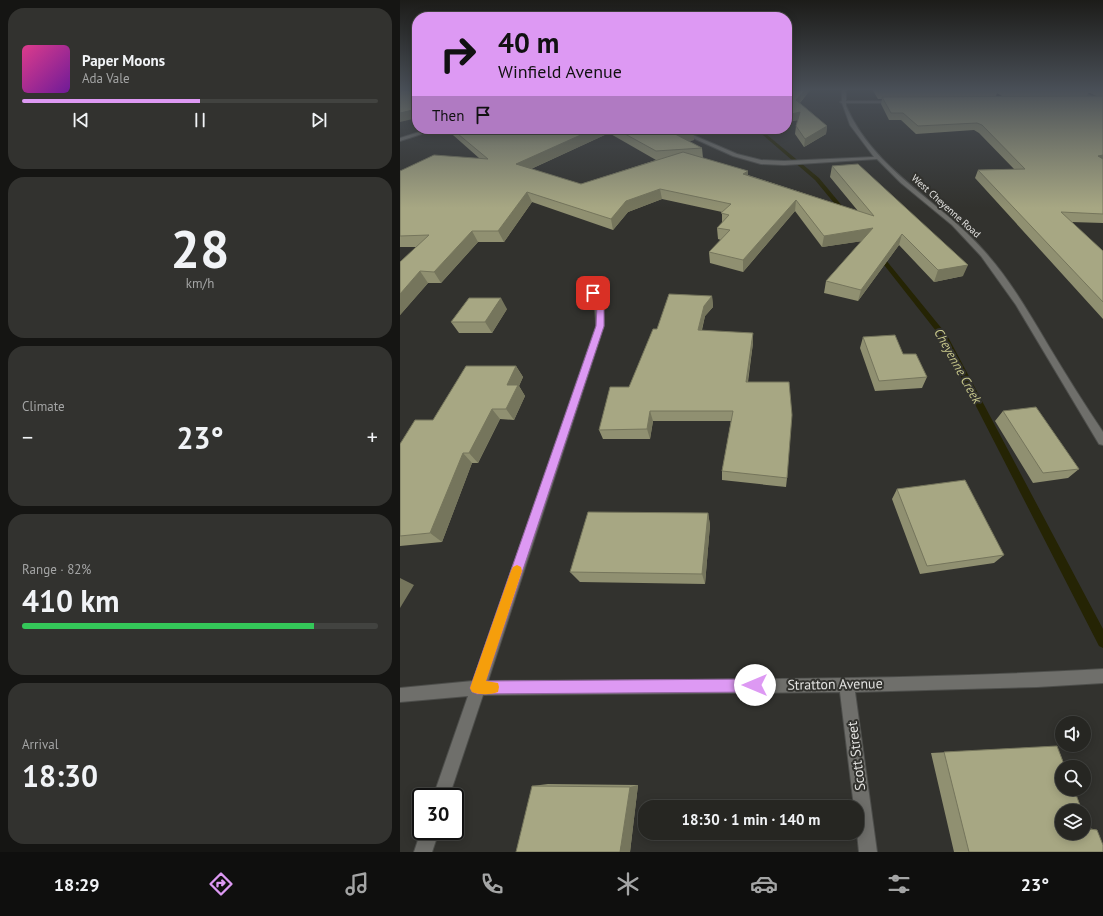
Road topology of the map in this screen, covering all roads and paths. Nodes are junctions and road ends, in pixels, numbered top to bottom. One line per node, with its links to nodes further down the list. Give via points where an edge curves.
1 (855, 129): 5 (street, West Cheyenne Road)
2 (419, 134): 4 (street)
3 (688, 134): 5 (street, via 761,162)
4 (400, 140)
5 (876, 158): 7 (street, West Cheyenne Road, via 956,226 1006,283)
6 (583, 285): 10 (street, via 593,293 600,306 600,326)
7 (1103, 441)
8 (1103, 676): 9 (street, Stratton Avenue)
9 (847, 685): 10 (street, Stratton Avenue); 15 (street, Scott Street)
10 (477, 688): 11 (street, Stratton Avenue); 12 (street)
11 (400, 695)
12 (444, 788)
13 (427, 840): 14 (street)
14 (423, 852)
15 (868, 852)

